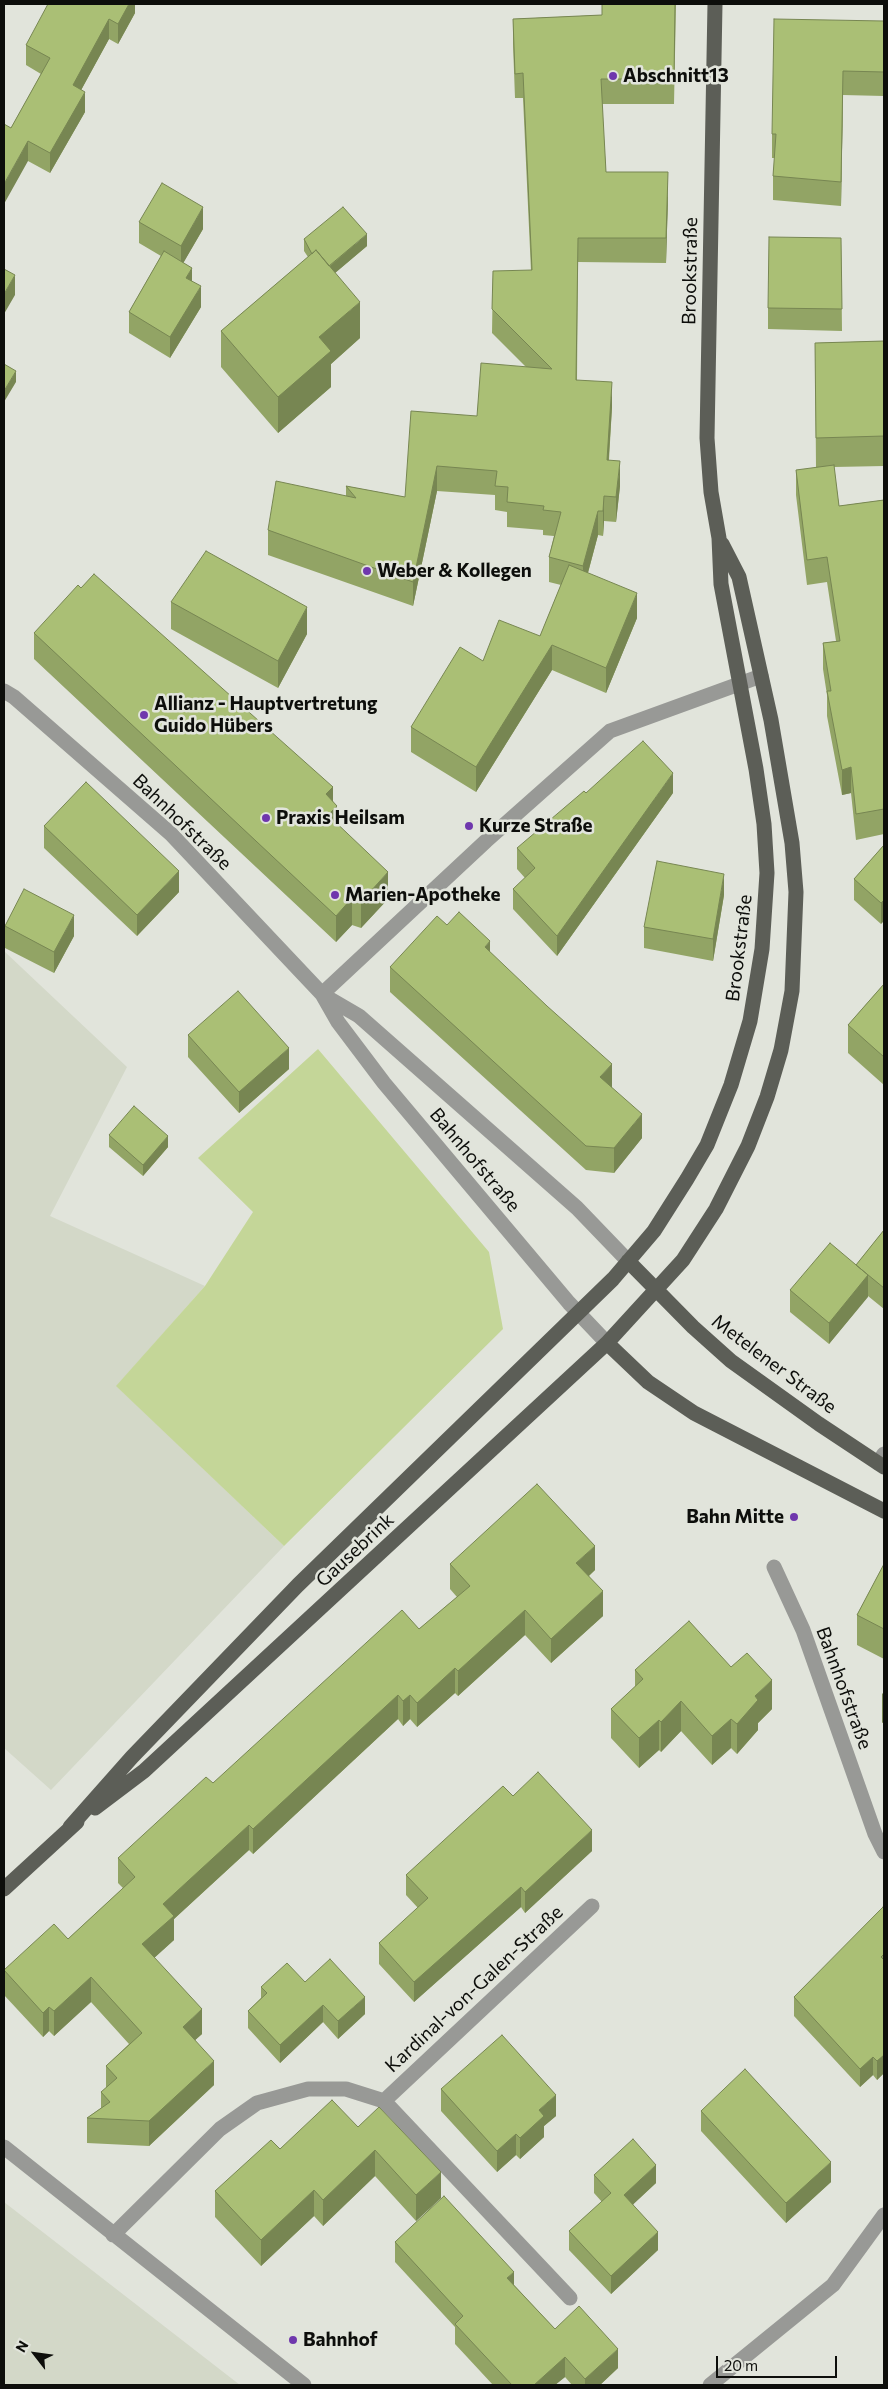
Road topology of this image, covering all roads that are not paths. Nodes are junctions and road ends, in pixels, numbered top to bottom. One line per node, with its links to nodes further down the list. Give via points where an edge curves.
1 (714, 4): 2 (main road, Brookstraße, via 707,438)
2 (719, 538): 3 (main road, Brookstraße, via 739,577); 4 (main road, Brookstraße, via 721,584)
3 (761, 676): 4 (street); 8 (main road, Brookstraße, via 792,843 796,892 792,991 781,1050 748,1146 716,1208 683,1260)
4 (740, 684): 6 (street, via 610,731); 7 (main road, Brookstraße, via 759,788 767,873 762,949 750,1021 731,1085 707,1145 654,1231)
5 (4, 691): 6 (street, Bahnhofstraße, via 171,834)
6 (322, 994): 7 (street, Bahnhofstraße, via 360,1016 576,1208); 9 (street, Bahnhofstraße, via 338,1022 384,1082)
7 (628, 1261): 8 (main road, Metelener Straße); 9 (main road, Brookstraße)
8 (657, 1290): 10 (main road, Gausebrink); 11 (main road, Metelener Straße, via 731,1361 819,1424)
9 (578, 1314): 10 (street, Bahnhofstraße); 14 (main road, Gausebrink, via 298,1585 132,1757)
10 (607, 1343): 12 (main road, via 648,1382 694,1413); 14 (main road, Gausebrink, via 144,1771)
11 (882, 1461)
12 (884, 1511)
13 (774, 1567): 15 (street, Bahnhofstraße, via 803,1630)
14 (70, 1827): 16 (main road, Gausebrink)
15 (884, 1852)
16 (4, 1888)
17 (592, 1906): 18 (street, Kardinal-von-Galen-Straße)
18 (384, 2100): 21 (street, Kardinal-von-Galen-Straße, via 346,2089 308,2088 257,2103 220,2129); 22 (street, Kardinal-von-Galen-Straße)
19 (4, 2147): 21 (street)
20 (884, 2216): 24 (street, via 833,2285)
21 (113, 2235): 23 (street)
22 (570, 2298)
23 (304, 2385)
24 (710, 2385)

